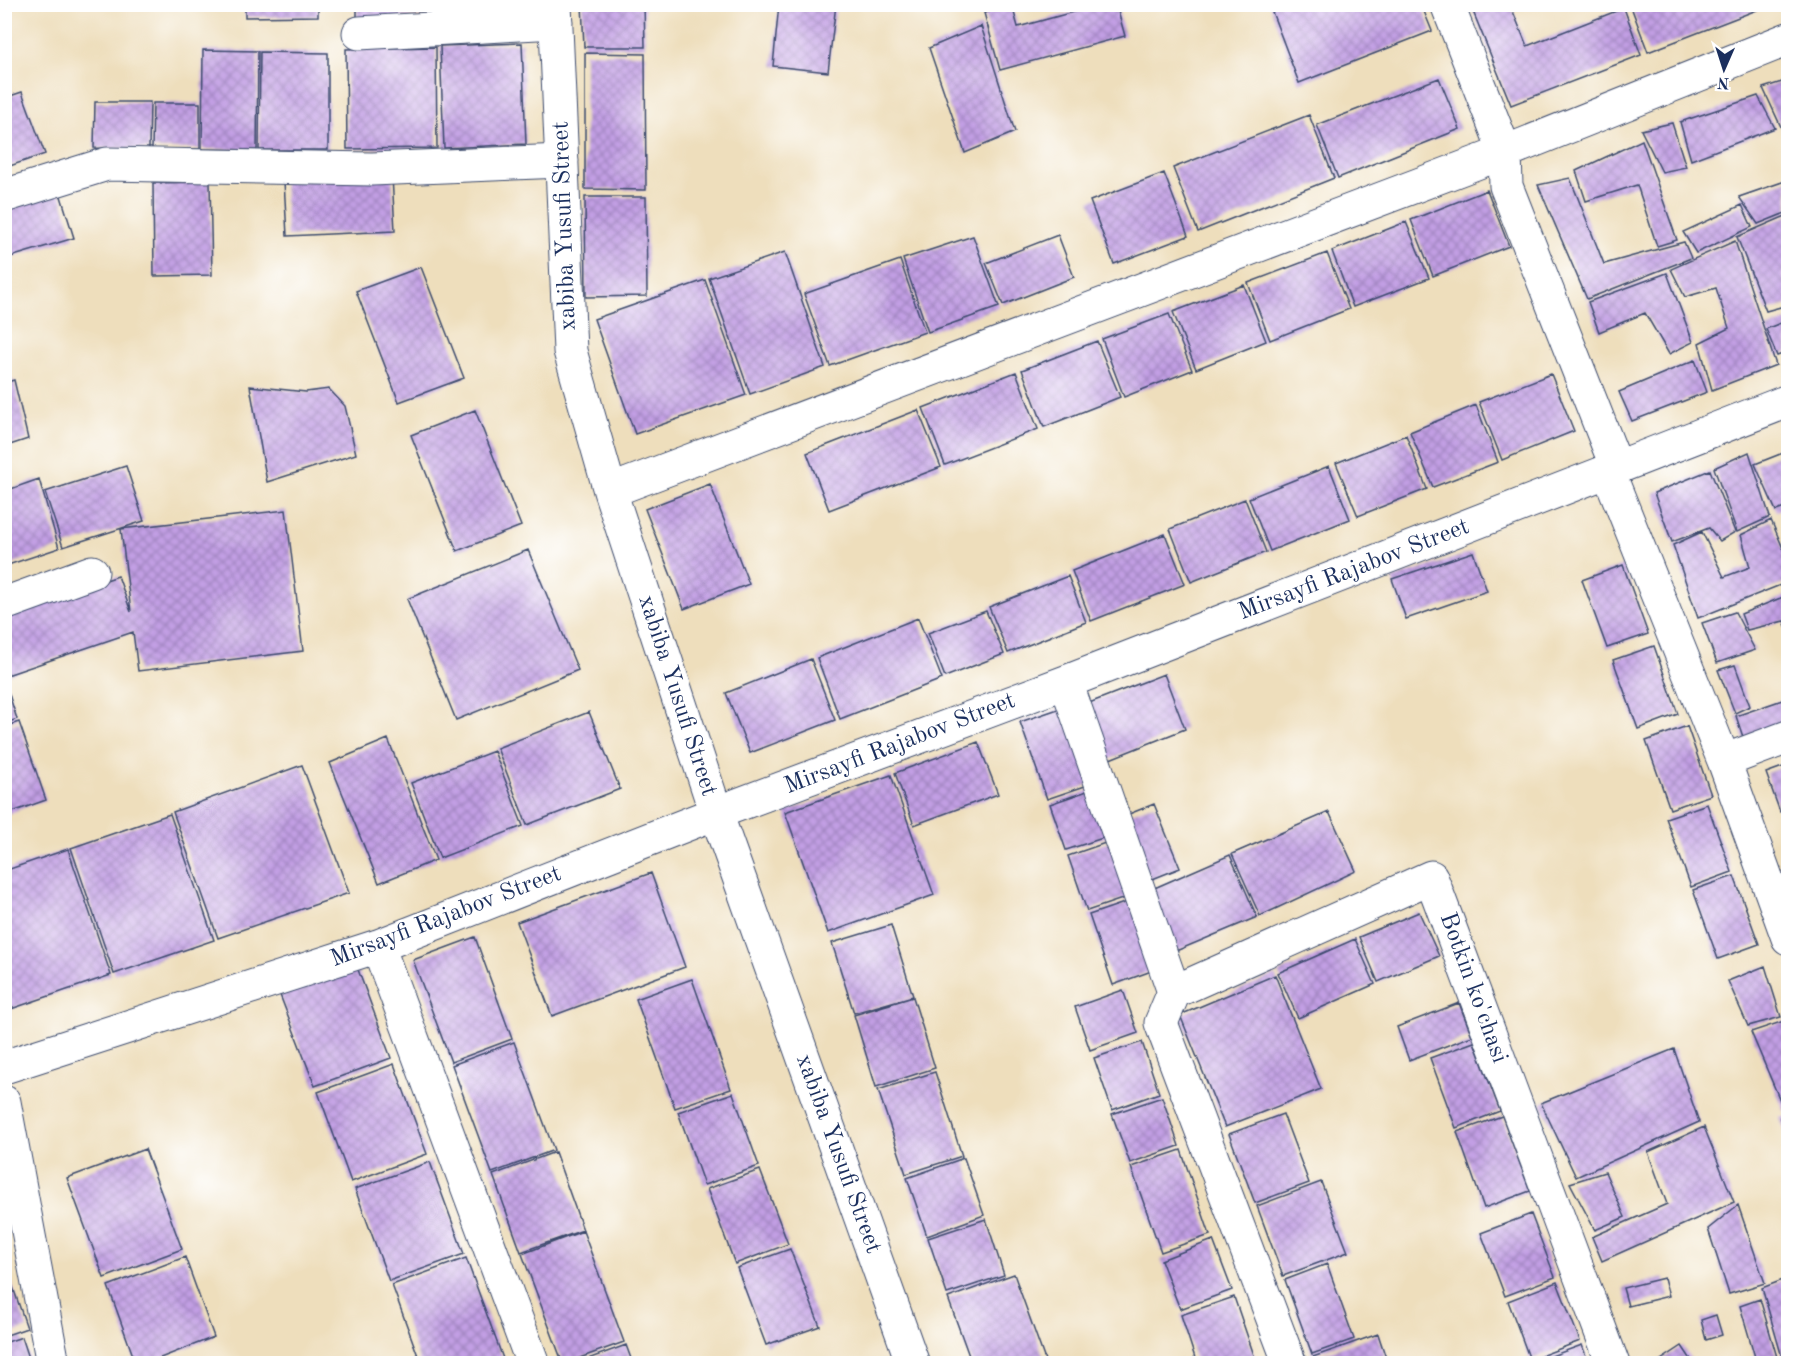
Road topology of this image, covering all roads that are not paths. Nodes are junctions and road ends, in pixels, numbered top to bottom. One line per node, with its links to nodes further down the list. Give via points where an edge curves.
1 (1447, 4): 5 (street)
2 (555, 13): 3 (street); 6 (street, xabiba Yusufi Street)
3 (359, 33)
4 (1788, 39): 5 (street)
5 (1505, 152): 9 (street, via 1506,186); 10 (street)
6 (562, 161): 7 (street, via 372,169 106,164); 10 (street, xabiba Yusufi Street, via 570,351)
7 (4, 196)
8 (1788, 401): 9 (street, Mirsayfi Rajabov Street)
9 (1613, 470): 13 (street, Mirsayfi Rajabov Street); 15 (street)
10 (610, 491): 16 (street, xabiba Yusufi Street)
11 (92, 572): 12 (street)
12 (4, 604)
13 (1066, 682): 16 (street, Mirsayfi Rajabov Street); 19 (street)
14 (1788, 737): 15 (street)
15 (1724, 761): 17 (street)
16 (716, 813): 18 (street, Mirsayfi Rajabov Street); 24 (street, xabiba Yusufi Street)
17 (1788, 938)
18 (378, 946): 20 (street, Mirsayfi Rajabov Street); 23 (street)
19 (1174, 992): 25 (street, via 1161,1023); 26 (street, Botkin ko'chasi, via 1431,877)
20 (4, 1067)
21 (4, 1102): 22 (street)
22 (53, 1364)
23 (532, 1364)
24 (913, 1364)
25 (1290, 1364)
26 (1613, 1364)

